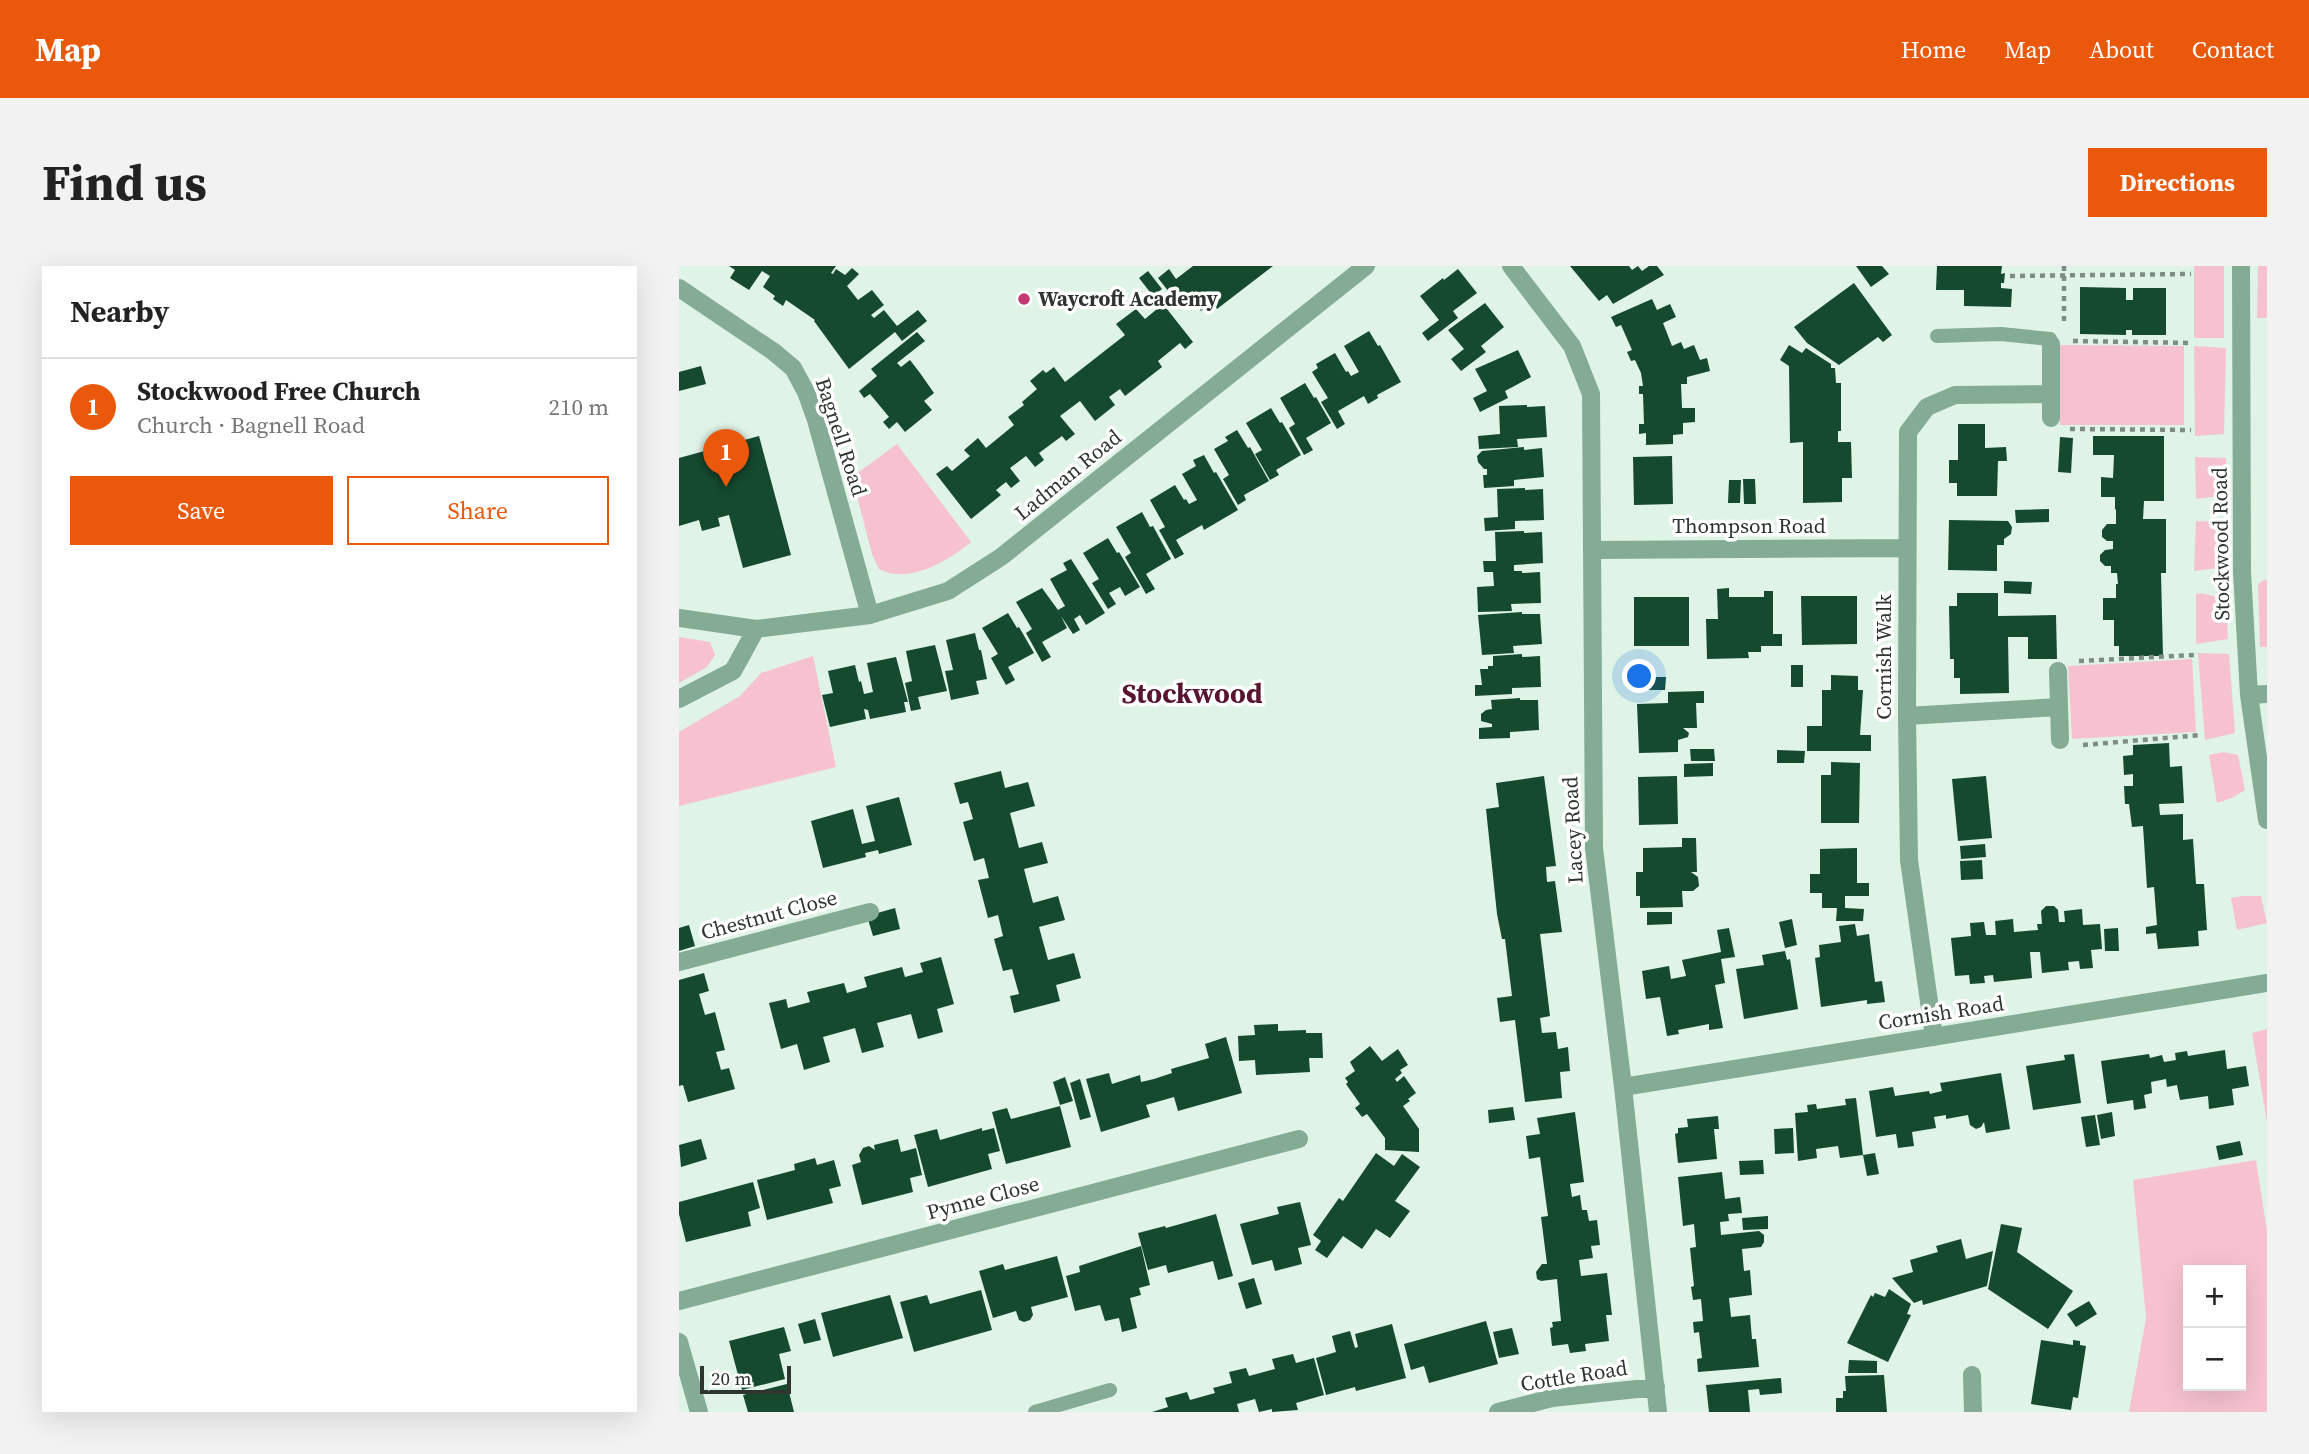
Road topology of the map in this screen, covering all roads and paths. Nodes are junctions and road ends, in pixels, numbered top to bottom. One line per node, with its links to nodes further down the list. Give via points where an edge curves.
1 (1366, 266): 17 (street, Ladman Road, via 1001,557 948,591)
2 (1511, 266): 16 (street, Lacey Road, via 1572,346 1591,394)
3 (2064, 266): 7 (path)
4 (2241, 266): 22 (street, Stockwood Road, via 2242,572)
5 (2191, 274): 7 (path)
6 (2010, 276): 7 (path)
7 (2064, 276): 10 (path)
8 (679, 288): 17 (street, Bagnell Road, via 793,368 816,421)
9 (1937, 336): 10 (lane, via 2001,334)
10 (2055, 341): 11 (path); 12 (street)
11 (2191, 342)
12 (2050, 394): 13 (street); 15 (street, Cornish Walk, via 1955,395 1927,407 1908,432)
13 (2050, 418): 14 (path, via 2050,429)
14 (2191, 430)
15 (1907, 548): 16 (street, Thompson Road); 25 (street, Cornish Walk)
16 (1592, 550): 33 (street, Lacey Road, via 1594,848)
17 (870, 615): 19 (street, Ladman Road)
18 (679, 618): 19 (street, Ladman Road)
19 (756, 629): 23 (street, via 733,671)
20 (2194, 655): 21 (path, via 2057,663)
21 (2058, 671): 24 (street)
22 (2258, 694): 28 (street, Stockwood Road)
23 (679, 699)
24 (2059, 707): 25 (street); 27 (street)
25 (1907, 716): 32 (street, Cornish Walk, via 1909,860)
26 (2201, 735): 27 (path, via 2059,747)
27 (2060, 740)
28 (2267, 820)
29 (870, 912): 30 (street, Chestnut Close)
30 (679, 962)
31 (2267, 983): 32 (street, Cornish Road)
32 (1934, 1037): 33 (street, Cornish Road)
33 (1623, 1087): 38 (street, Lacey Road)
34 (1299, 1139): 35 (street, Pynne Close)
35 (679, 1301)
36 (679, 1342): 40 (street)
37 (1972, 1375): 44 (street)
38 (1656, 1387): 42 (street, Cottle Road, via 1552,1398); 43 (street, Lacey Road)
39 (1110, 1390): 41 (lane)
40 (699, 1412)
41 (1035, 1412)
42 (1498, 1412)
43 (1658, 1412)
44 (1973, 1412)

